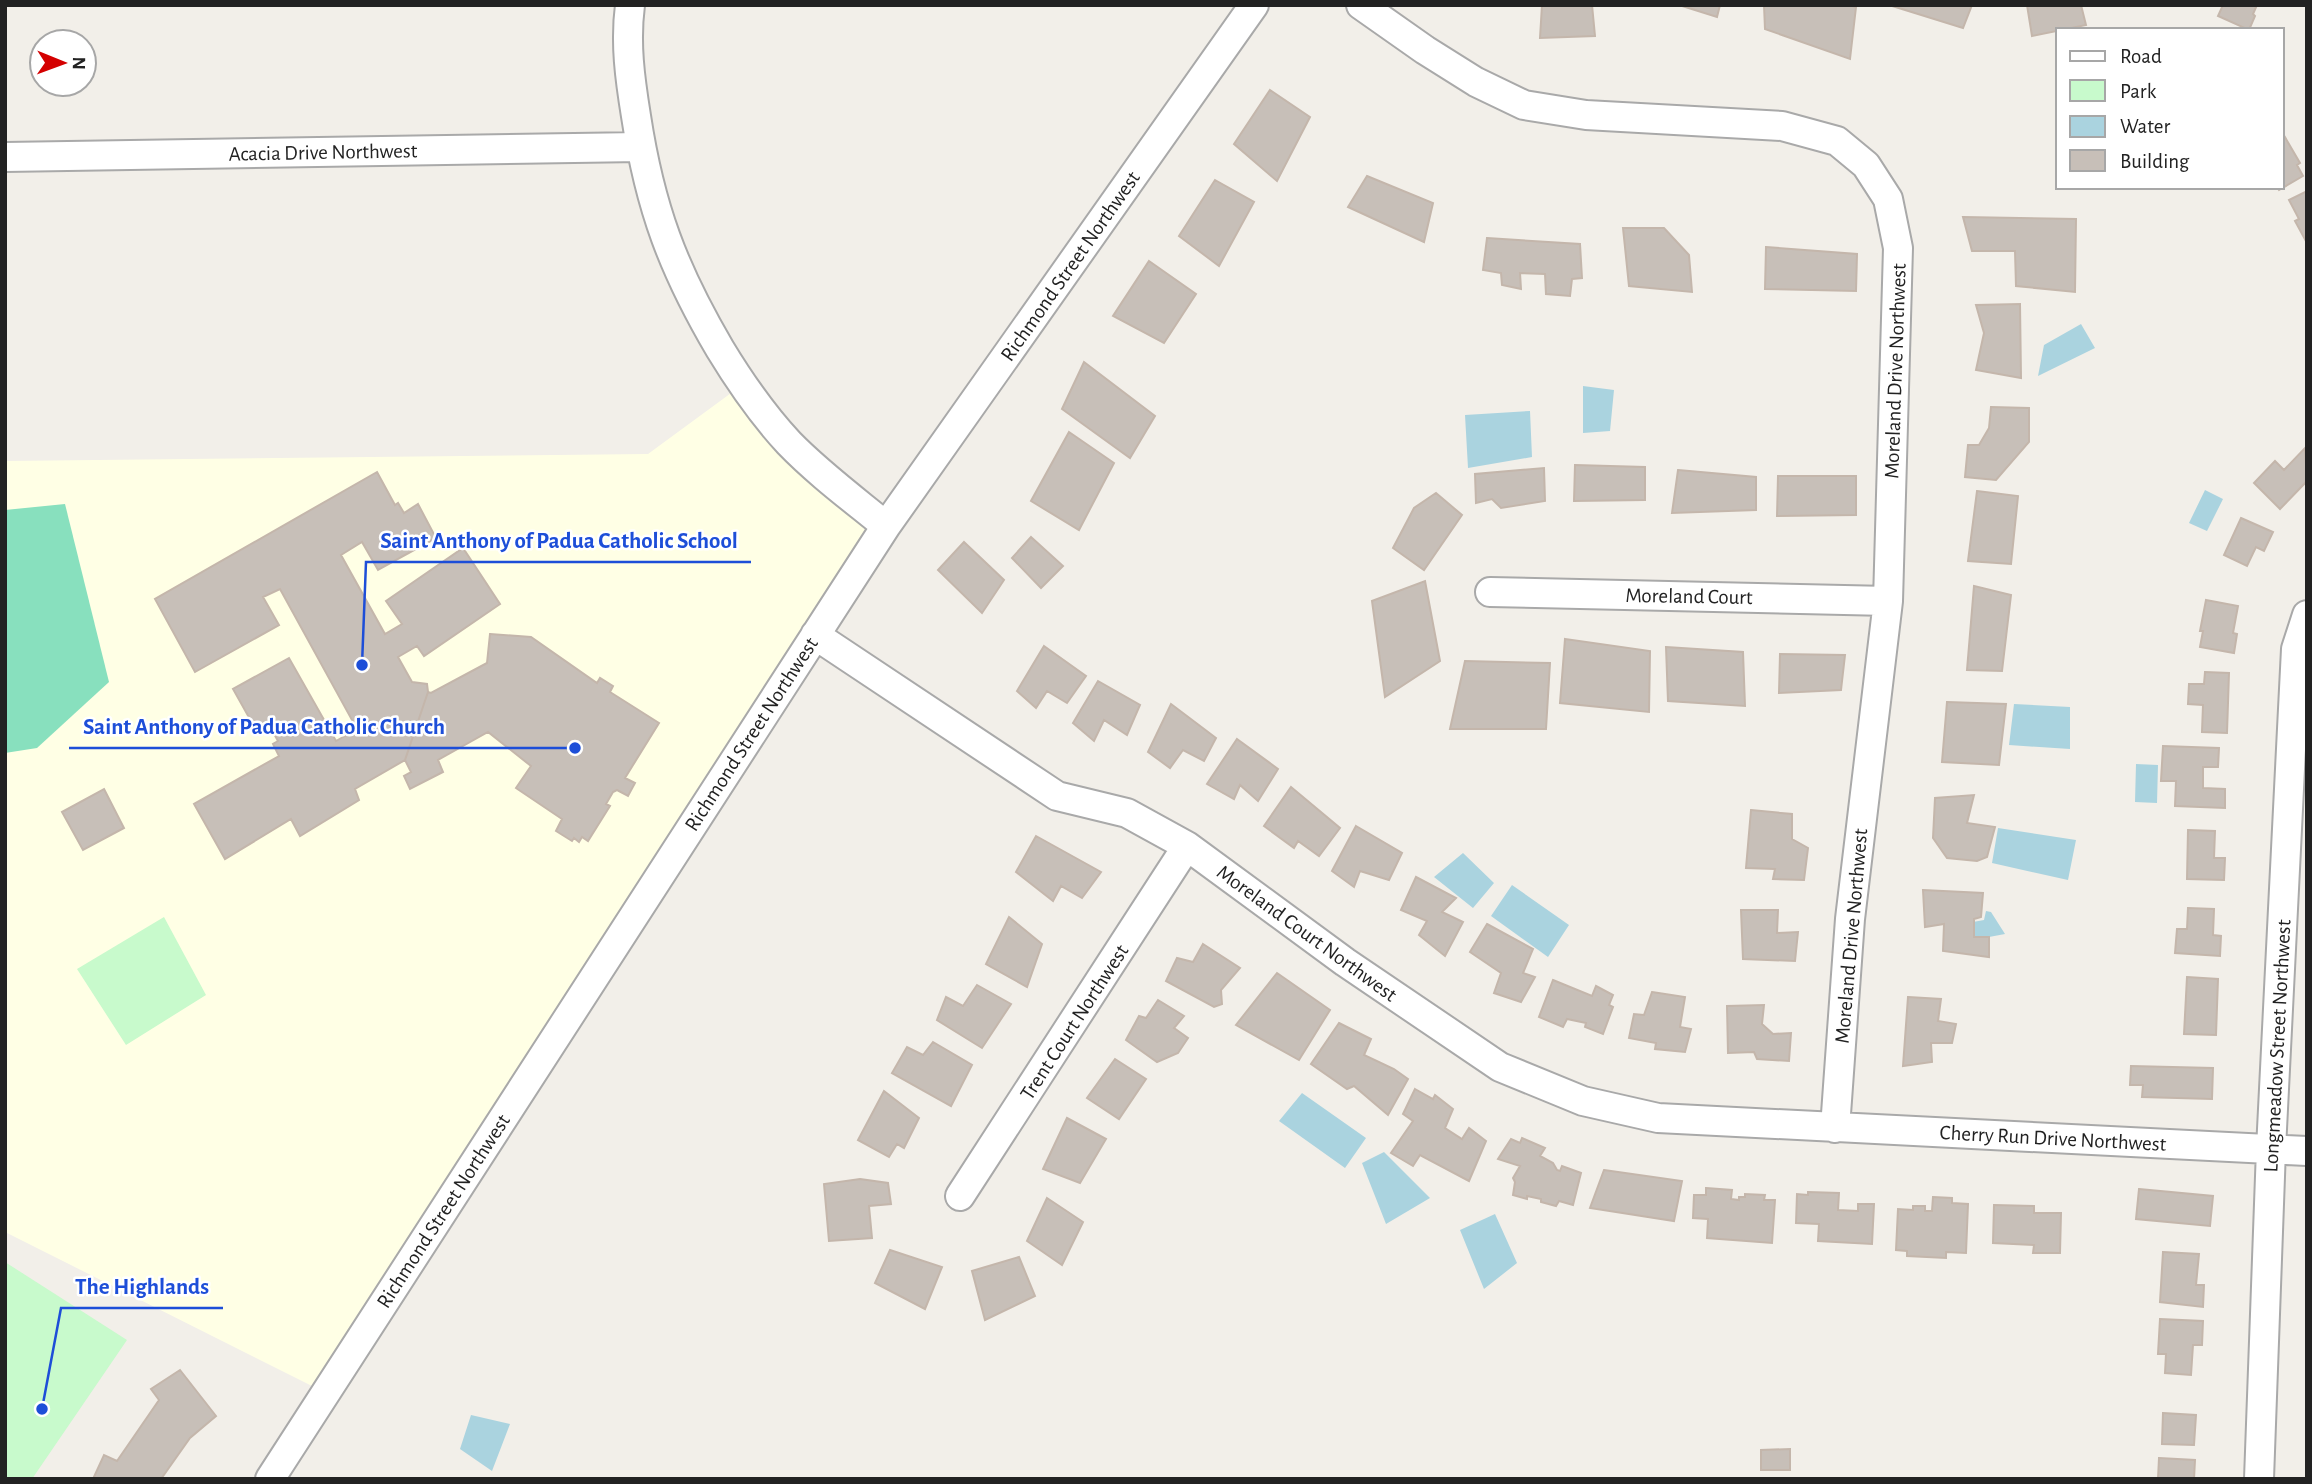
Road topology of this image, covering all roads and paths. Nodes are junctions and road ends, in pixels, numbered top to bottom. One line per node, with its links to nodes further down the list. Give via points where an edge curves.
1 (630, 5): 4 (street, via 628,68)
2 (1254, 5): 6 (street, Richmond Street Northwest)
3 (1361, 5): 8 (street, Moreland Drive Northwest, via 1476,82 1524,105 1586,115 1782,126 1837,141 1866,165 1888,200 1898,248)
4 (640, 147): 5 (street, Acacia Drive Northwest); 6 (street, via 664,238 678,271 742,385 789,443)
5 (5, 157)
6 (886, 526): 10 (street, Richmond Street Northwest)
7 (1490, 592): 8 (street, Moreland Court)
8 (1888, 601): 12 (street, Moreland Drive Northwest, via 1850,919)
9 (2307, 615): 13 (street, Longmeadow Street Northwest, via 2296,649)
10 (815, 635): 11 (street, Moreland Court Northwest, via 1058,796 1127,813); 16 (street, Richmond Street Northwest)
11 (1187, 846): 12 (street, Moreland Court Northwest, via 1345,962 1500,1067 1583,1101 1658,1118); 15 (street, Trent Court Northwest)
12 (1835, 1128): 13 (street, Cherry Run Drive Northwest)
13 (2272, 1150): 14 (street, Cherry Run Drive Northwest); 17 (street, Longmeadow Street Northwest)
14 (2307, 1151)
15 (960, 1196)
16 (270, 1479)
17 (2259, 1479)

